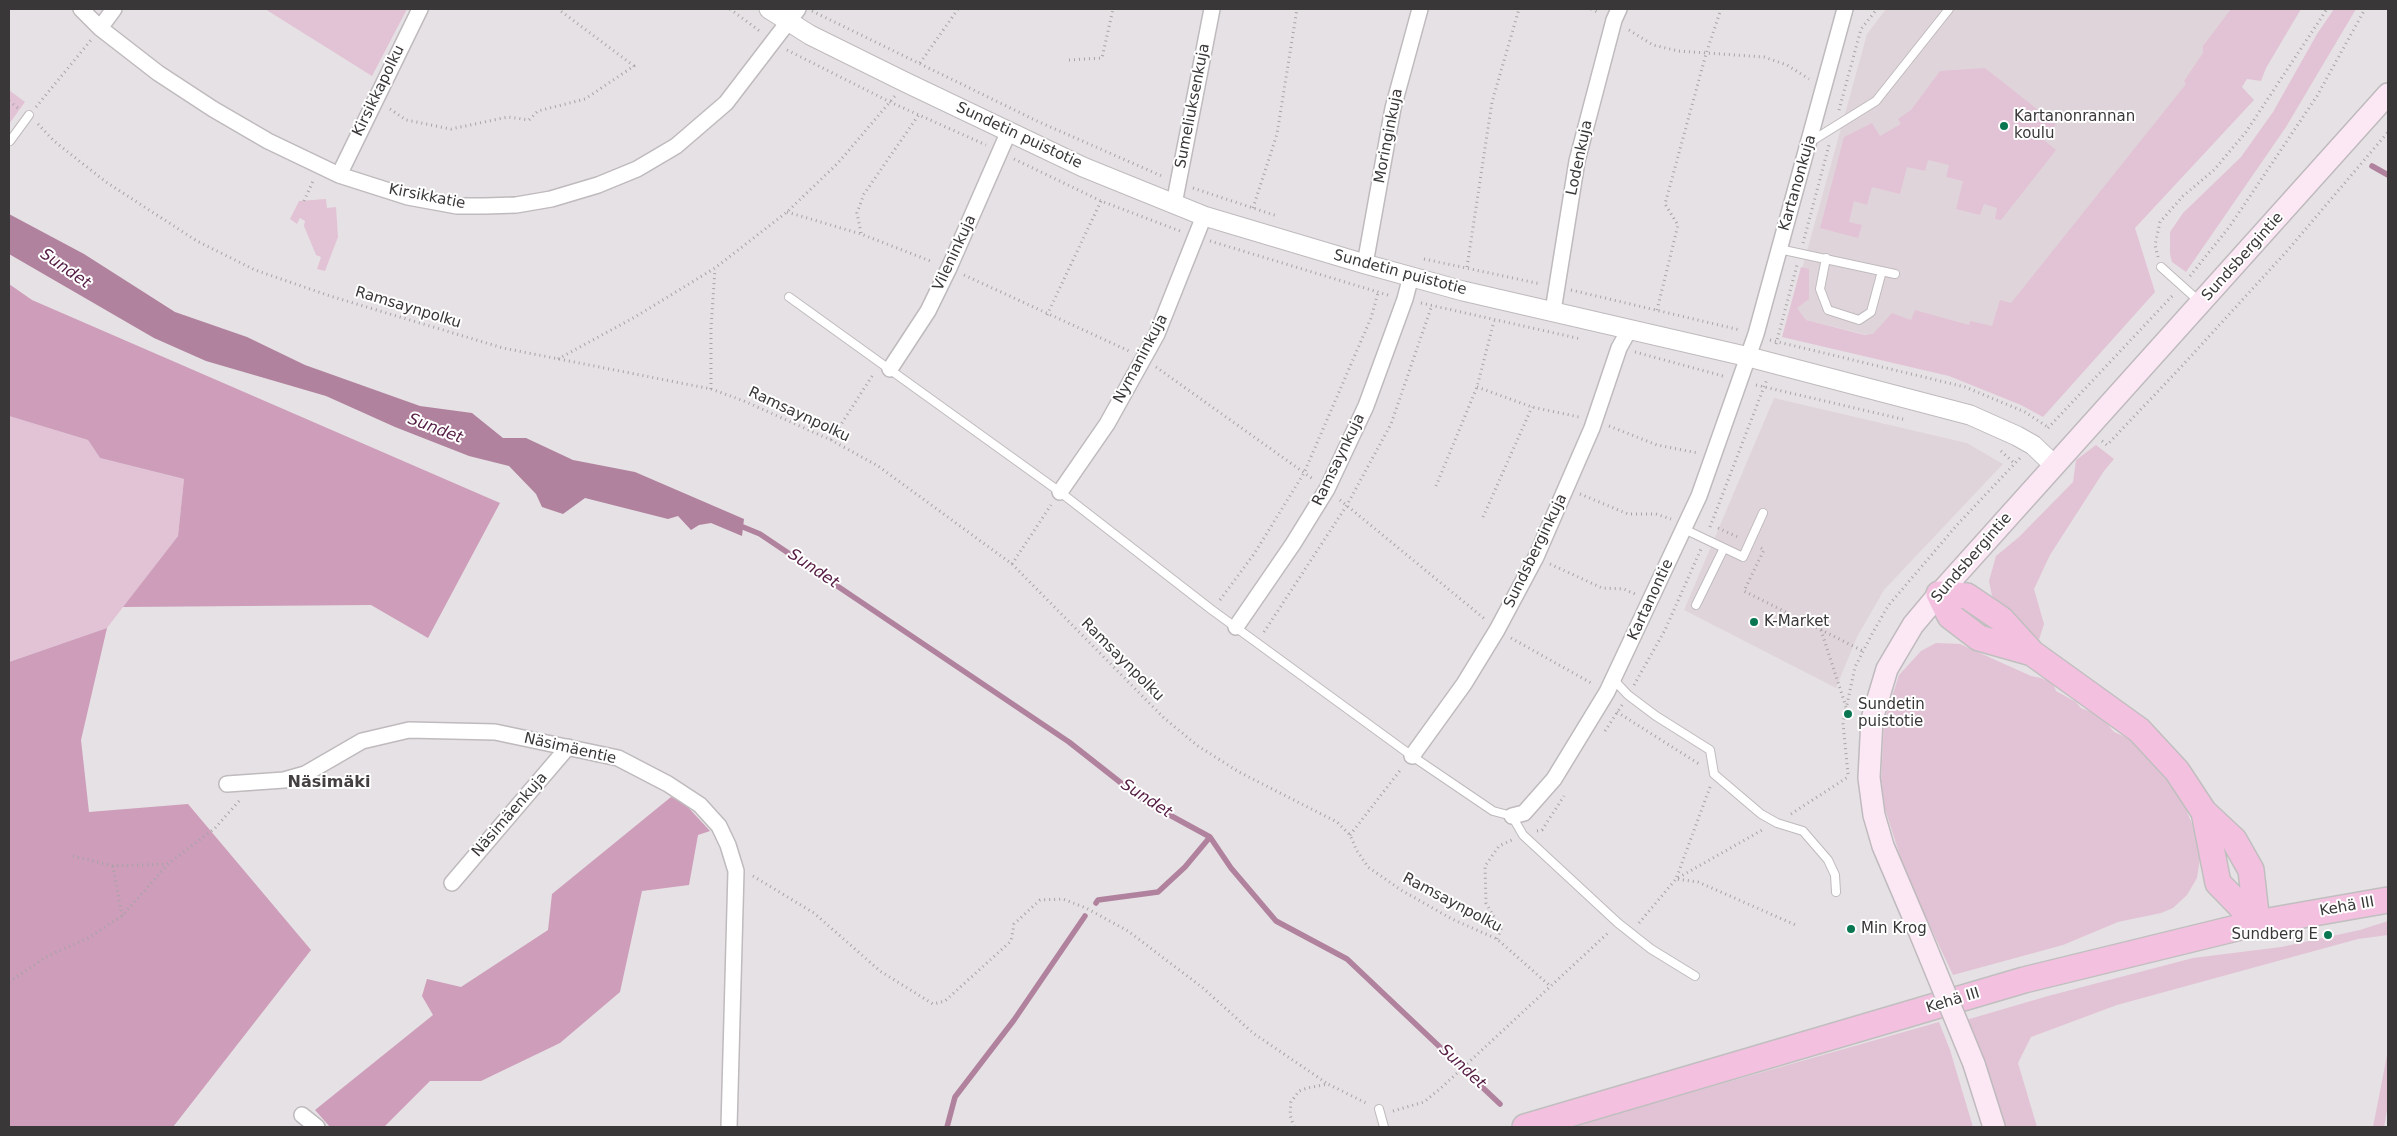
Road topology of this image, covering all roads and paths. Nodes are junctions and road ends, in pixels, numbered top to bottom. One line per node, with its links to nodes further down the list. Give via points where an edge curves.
1 (81, 9): 22 (street, Kirsikkatie)
2 (114, 9): 22 (street)
3 (420, 9): 29 (street, Kirsikkapolku)
4 (558, 9): 29 (path, via 634,66 585,99 538,110 529,120 508,117 452,129 406,120)
5 (730, 9): 23 (path)
6 (769, 9): 21 (street, Sundetin puistotie)
7 (808, 9): 26 (path)
8 (958, 9): 26 (path)
9 (1113, 9): 25 (path, via 1102,58)
10 (1212, 9): 39 (street, Sumeliuksenkuja)
11 (1298, 9): 43 (path, via 1277,134)
12 (1420, 9): 51 (street, Moringinkuja, via 1393,108)
13 (1519, 9): 55 (path, via 1492,102)
14 (1591, 9): 20 (path)
15 (1721, 9): 24 (path)
16 (1845, 9): 27 (street, Kartanonkuja)
17 (1949, 9): 36 (lane, via 1876,101)
18 (2327, 9): 52 (path, via 2246,132 2214,170 2183,196 2160,222 2155,246)
19 (2365, 9): 59 (path, Sundsbergintie, via 2316,96 2230,226)
20 (1617, 15): 24 (path, via 1653,45); 60 (street, Lodenkuja, via 1577,161)
21 (793, 16): 23 (street, Kirsikkatie); 33 (street, Sundetin puistotie, via 905,82)
22 (100, 28): 32 (path); 37 (street, Kirsikkatie, via 213,110)
23 (773, 42): 38 (street, Kirsikkatie, via 726,103 676,146 637,169 598,185 516,205 466,206 408,197); 44 (path, via 890,102 838,163)
24 (1706, 54): 27 (path, via 1764,57 1787,65); 66 (path, via 1665,204 1678,225)
25 (1069, 60)
26 (920, 62): 39 (path, via 1037,121)
27 (1824, 88): 30 (path); 36 (street, Kartanonkuja)
28 (2388, 94): 64 (main road, Sundsbergintie)
29 (374, 98): 38 (street, Kirsikkapolku)
30 (1842, 98)
31 (920, 113): 47 (path, via 864,194 857,213)
32 (29, 116): 35 (lane); 75 (path, Ramsaynpolku, via 54,141 106,182 197,241 255,270 426,326 503,348)
33 (1009, 131): 42 (street, Sundetin puistotie, via 1083,167); 54 (street, Vileninkuja)
34 (2388, 132): 80 (path, via 2287,251)
35 (10, 141)
36 (1810, 142): 48 (street, Kartanonkuja)
37 (320, 166): 38 (street, Kirsikkatie); 40 (path)
38 (339, 175)
39 (1178, 183): 42 (street, Sumeliuksenkuja); 43 (path)
40 (304, 201)
41 (1101, 201): 69 (path)
42 (1174, 204): 45 (street, Sundetin puistotie)
43 (1252, 208): 46 (path)
44 (787, 212): 47 (path); 53 (path)
45 (1204, 216): 51 (street, Sundetin puistotie); 74 (street, Nymaninkuja, via 1157,334)
46 (1279, 217)
47 (862, 234): 54 (path)
48 (1780, 249): 50 (lane); 72 (street, Kartanonkuja)
49 (1421, 258): 55 (path)
50 (1826, 258): 56 (lane); 56 (lane, via 1820,289 1828,310 1859,320 1871,312)
51 (1365, 264): 58 (street, Sundetin puistotie)
52 (2161, 267): 59 (lane)
53 (715, 268): 75 (path, via 635,317); 77 (path)
54 (949, 268): 69 (path); 76 (street, Vileninkuja, via 928,311)
55 (1467, 268): 60 (path); 61 (path)
56 (1882, 271): 57 (lane)
57 (1895, 274)
58 (1411, 276): 61 (street, Sundetin puistotie); 85 (street, Ramsaynkuja, via 1366,406)
59 (2182, 285): 64 (lane); 72 (path, Sundsbergintie, via 2049,428 2025,412 1965,386 1776,342)
60 (1557, 287): 66 (path); 67 (street, Lodenkuja)
61 (1463, 291): 67 (street, Sundetin puistotie); 68 (path)
62 (1378, 293): 82 (path, via 1371,318)
63 (789, 297): 76 (lane)
64 (2202, 304): 81 (main road, Sundsbergintie)
65 (1432, 306): 87 (path, via 1391,424)
66 (1657, 310): 72 (path)
67 (1553, 311): 71 (street, Sundetin puistotie)
68 (1459, 313)
69 (1047, 315): 74 (path)
70 (1494, 321): 83 (path, via 1477,387)
71 (1629, 330): 73 (street, Sundetin puistotie); 84 (street, Sundsberginkuja, via 1619,348 1592,428)
72 (1756, 334): 73 (street, Kartanonkuja)
73 (1749, 357): 81 (street, Sundetin puistotie, via 1970,415 2033,445); 91 (street, Kartanontie)
74 (1143, 358): 82 (path); 86 (street, Nymaninkuja, via 1107,424)
75 (557, 359): 77 (path, Ramsaynpolku)
76 (886, 366): 79 (path); 86 (lane)
77 (711, 389): 79 (path, Ramsaynpolku)
78 (1532, 408): 89 (path)
79 (830, 440): 95 (path, Ramsaynpolku, via 878,466)
80 (2107, 445)
81 (2054, 465): 96 (main road, Sundsbergintie)
82 (1304, 473): 85 (path); 99 (path, via 1254,554)
83 (1436, 486)
84 (1566, 488): 91 (path, via 1628,514 1656,514); 94 (street, Sundsberginkuja)
85 (1327, 489): 87 (path); 100 (street, Ramsaynkuja)
86 (1060, 492): 95 (path); 99 (lane)
87 (1347, 505): 101 (path); 103 (path)
88 (1763, 513): 92 (lane)
89 (1483, 517)
90 (1710, 525): 92 (path)
91 (1685, 527): 93 (lane); 97 (street, Kartanontie)
92 (1749, 543): 93 (lane, via 1743,557); 102 (path, via 1764,550 1744,591)
93 (1724, 548): 98 (lane)
94 (1536, 557): 97 (path, via 1602,588 1624,589); 101 (street, Sundsberginkuja)
95 (1012, 564): 118 (path, Ramsaynpolku, via 1164,718 1198,746 1239,772 1337,822)
96 (1940, 594): 115 (highway, via 1950,616 1979,638 2032,653 2139,730 2177,771); 144 (main road, Sundsbergintie, bridge, via 1913,625 1887,669 1872,719 1869,778 1882,846 1974,1064)
97 (1651, 601): 105 (street, Kartanontie)
98 (1696, 605)
99 (1212, 610): 100 (lane)
100 (1236, 628): 103 (lane)
101 (1497, 630): 105 (path); 110 (street, Sundsberginkuja, via 1464,684)
102 (1820, 630): 104 (path); 107 (path)
103 (1257, 643): 110 (lane)
104 (1863, 651)
105 (1610, 685): 106 (path); 111 (lane, via 1710,750); 116 (street, Kartanontie, via 1554,779 1524,813)
106 (1623, 703)
107 (1846, 708)
108 (1617, 712): 111 (path)
109 (568, 747): 114 (street, Näsimäentie, via 496,732 409,730 362,740 304,774); 123 (street, Näsimäentie, via 618,758 700,805 719,826); 125 (street, Näsimäenkuja)
110 (1412, 756): 116 (lane, via 1493,811); 118 (path)
111 (1714, 774): 117 (lane, via 1761,814); 124 (path)
112 (1848, 777): 117 (path)
113 (228, 784): 114 (street, Näsimäentie)
114 (251, 784): 121 (path, via 238,804 215,828)
115 (2204, 812): 130 (highway, via 2218,882); 130 (highway, via 2234,840 2251,870)
116 (1512, 816): 129 (lane, via 1523,835)
117 (1777, 823): 124 (path); 126 (lane, via 1803,831 1828,860 1835,875)
118 (1350, 835): 132 (path, Ramsaynpolku, via 1368,867 1418,900)
119 (1513, 840): 132 (path, via 1499,846 1485,866 1486,904 1501,929)
120 (73, 856): 122 (path)
121 (168, 864): 122 (path); 128 (path)
122 (113, 866): 128 (path)
123 (736, 871): 136 (path, via 754,876 814,913 880,971 933,1004 945,1000 1011,941 1014,924 1040,900 1063,899 1128,931 1203,988 1253,1033); 140 (street, Näsimäentie)
124 (1676, 880): 129 (path, via 1641,922); 131 (path, via 1698,882)
125 (452, 882)
126 (1836, 892)
127 (2388, 900): 130 (highway, Kehä III)
128 (122, 916): 134 (path, via 88,938 46,957)
129 (1618, 923): 133 (lane, via 1651,949); 135 (path)
130 (2257, 923): 143 (highway, Kehä III, via 2024,980)
131 (1798, 926)
132 (1497, 939): 135 (path, Ramsaynpolku)
133 (1695, 976)
134 (9, 982)
135 (1549, 985): 137 (path, via 1424,1102 1393,1111)
136 (1328, 1084): 137 (path); 141 (path, via 1307,1088 1294,1096 1290,1111)
137 (1379, 1110): 142 (lane)
138 (302, 1115): 139 (street)
139 (317, 1127)
140 (730, 1127)
141 (1294, 1127)
142 (1384, 1127)
143 (1525, 1127)
144 (1994, 1127)

